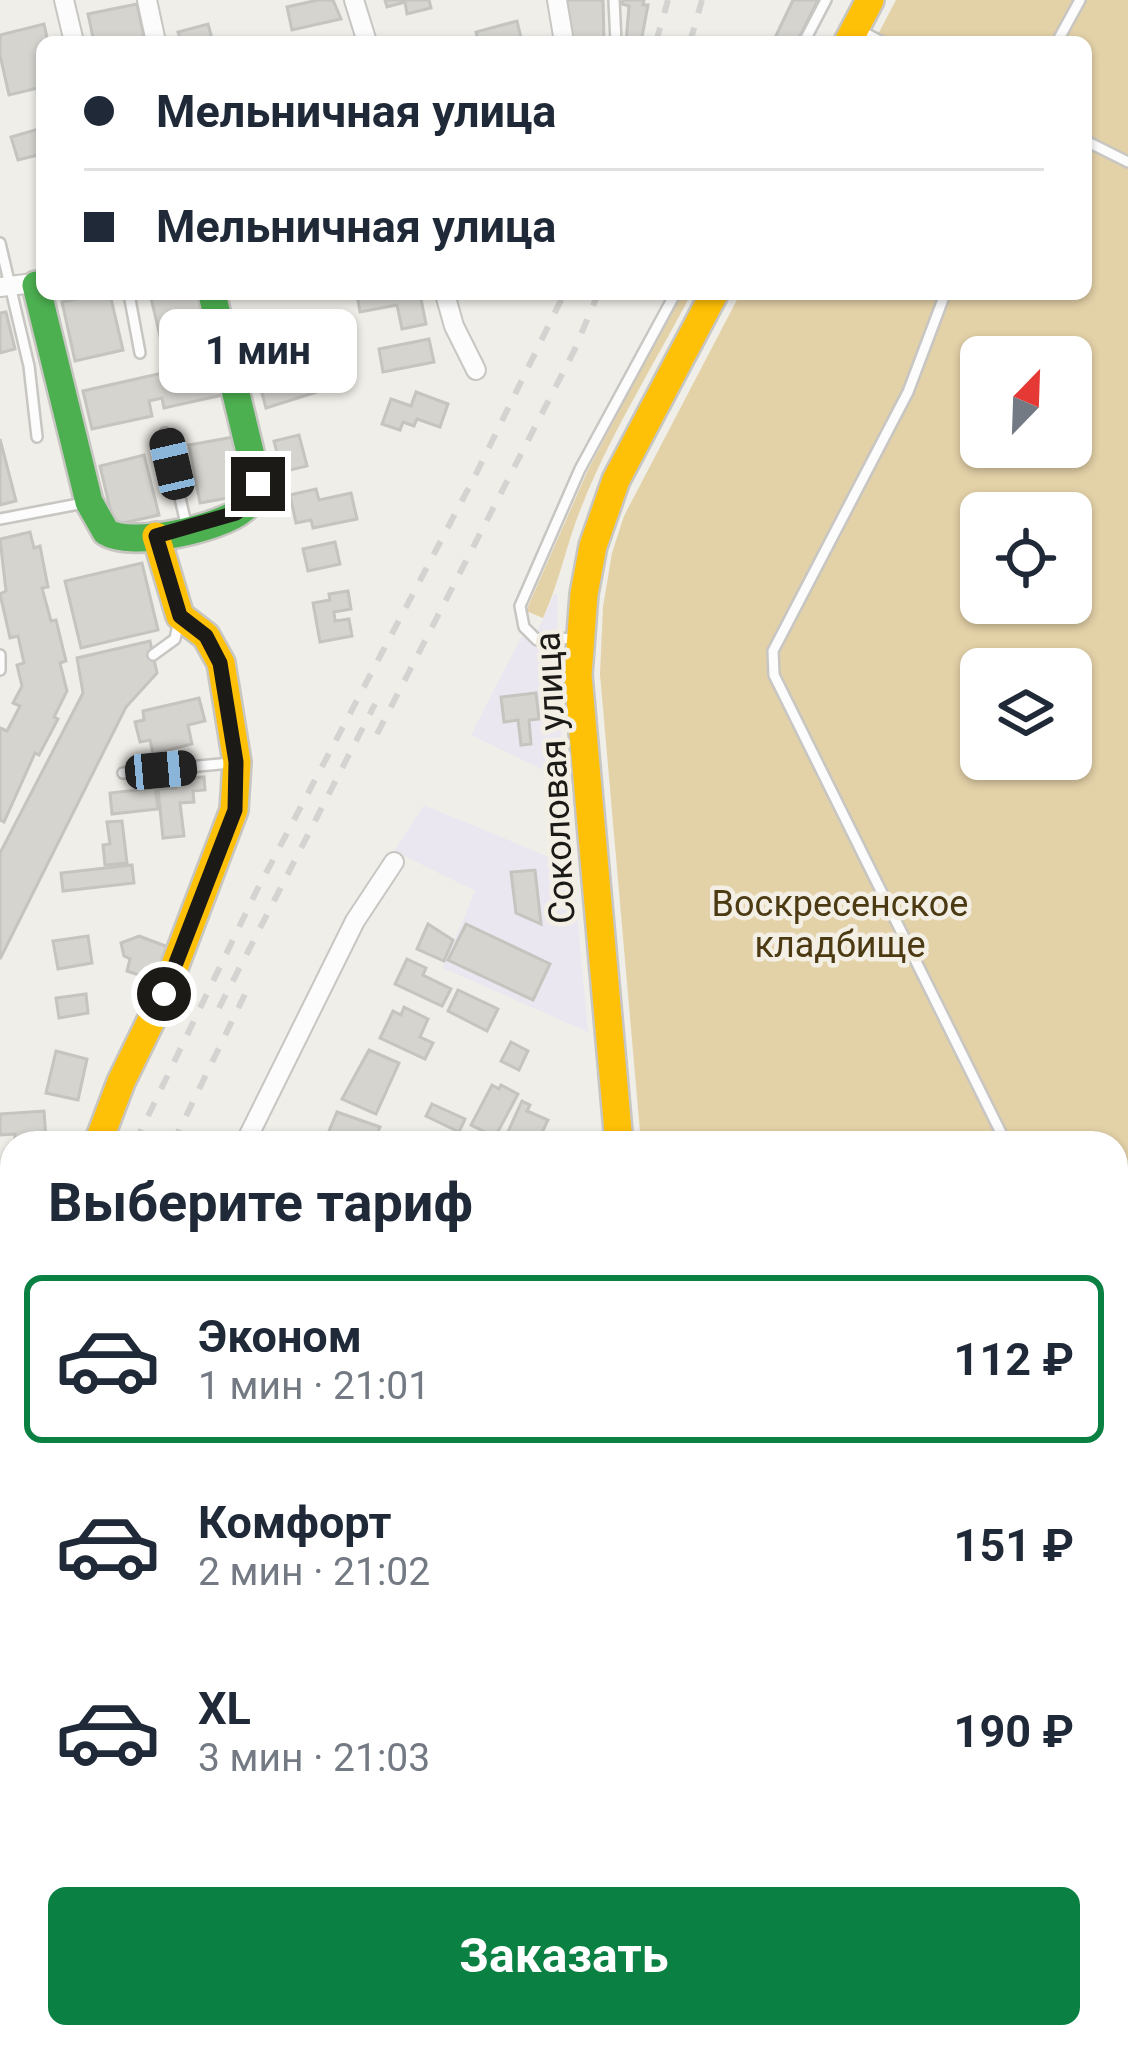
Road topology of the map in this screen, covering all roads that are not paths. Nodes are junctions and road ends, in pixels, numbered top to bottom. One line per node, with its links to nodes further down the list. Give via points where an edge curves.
1 (64, 0): 10 (street)
2 (147, 0): 11 (street)
3 (354, 0): 12 (street)
4 (557, 0): 13 (street)
5 (614, 0): 14 (lane)
6 (826, 0): 15 (lane)
7 (870, 0): 9 (street)
8 (1080, 0): 16 (lane)
9 (851, 35)
10 (73, 36)
11 (155, 36)
12 (365, 36)
13 (563, 36)
14 (616, 36)
15 (807, 36)
16 (1060, 36)
17 (1092, 144): 18 (lane)
18 (1128, 162)
19 (0, 243): 20 (lane)
20 (23, 285): 30 (lane); 31 (street)
21 (130, 300): 27 (lane)
22 (213, 300): 33 (street, via 258,484 236,513)
23 (447, 300): 28 (street)
24 (672, 300): 36 (lane, via 580,470 520,606 537,640)
25 (711, 300): 36 (street, Соколовая улица, via 605,507)
26 (943, 300): 46 (lane, via 908,392 773,651 774,675)
27 (140, 353)
28 (476, 370)
29 (165, 433): 33 (lane)
30 (37, 436)
31 (89, 502): 32 (lane); 34 (street, via 101,530 120,539)
32 (0, 519)
33 (188, 528): 34 (street)
34 (156, 536): 35 (street)
35 (180, 616): 38 (lane, via 175,639); 40 (street, via 206,636 220,663)
36 (580, 638): 45 (street, Соколовая улица)
37 (0, 655): 39 (lane)
38 (153, 655)
39 (0, 670)
40 (236, 762): 41 (lane); 43 (street, via 235,810)
41 (123, 773)
42 (394, 862): 44 (street)
43 (103, 1131)
44 (250, 1131)
45 (618, 1131)
46 (1000, 1131)

